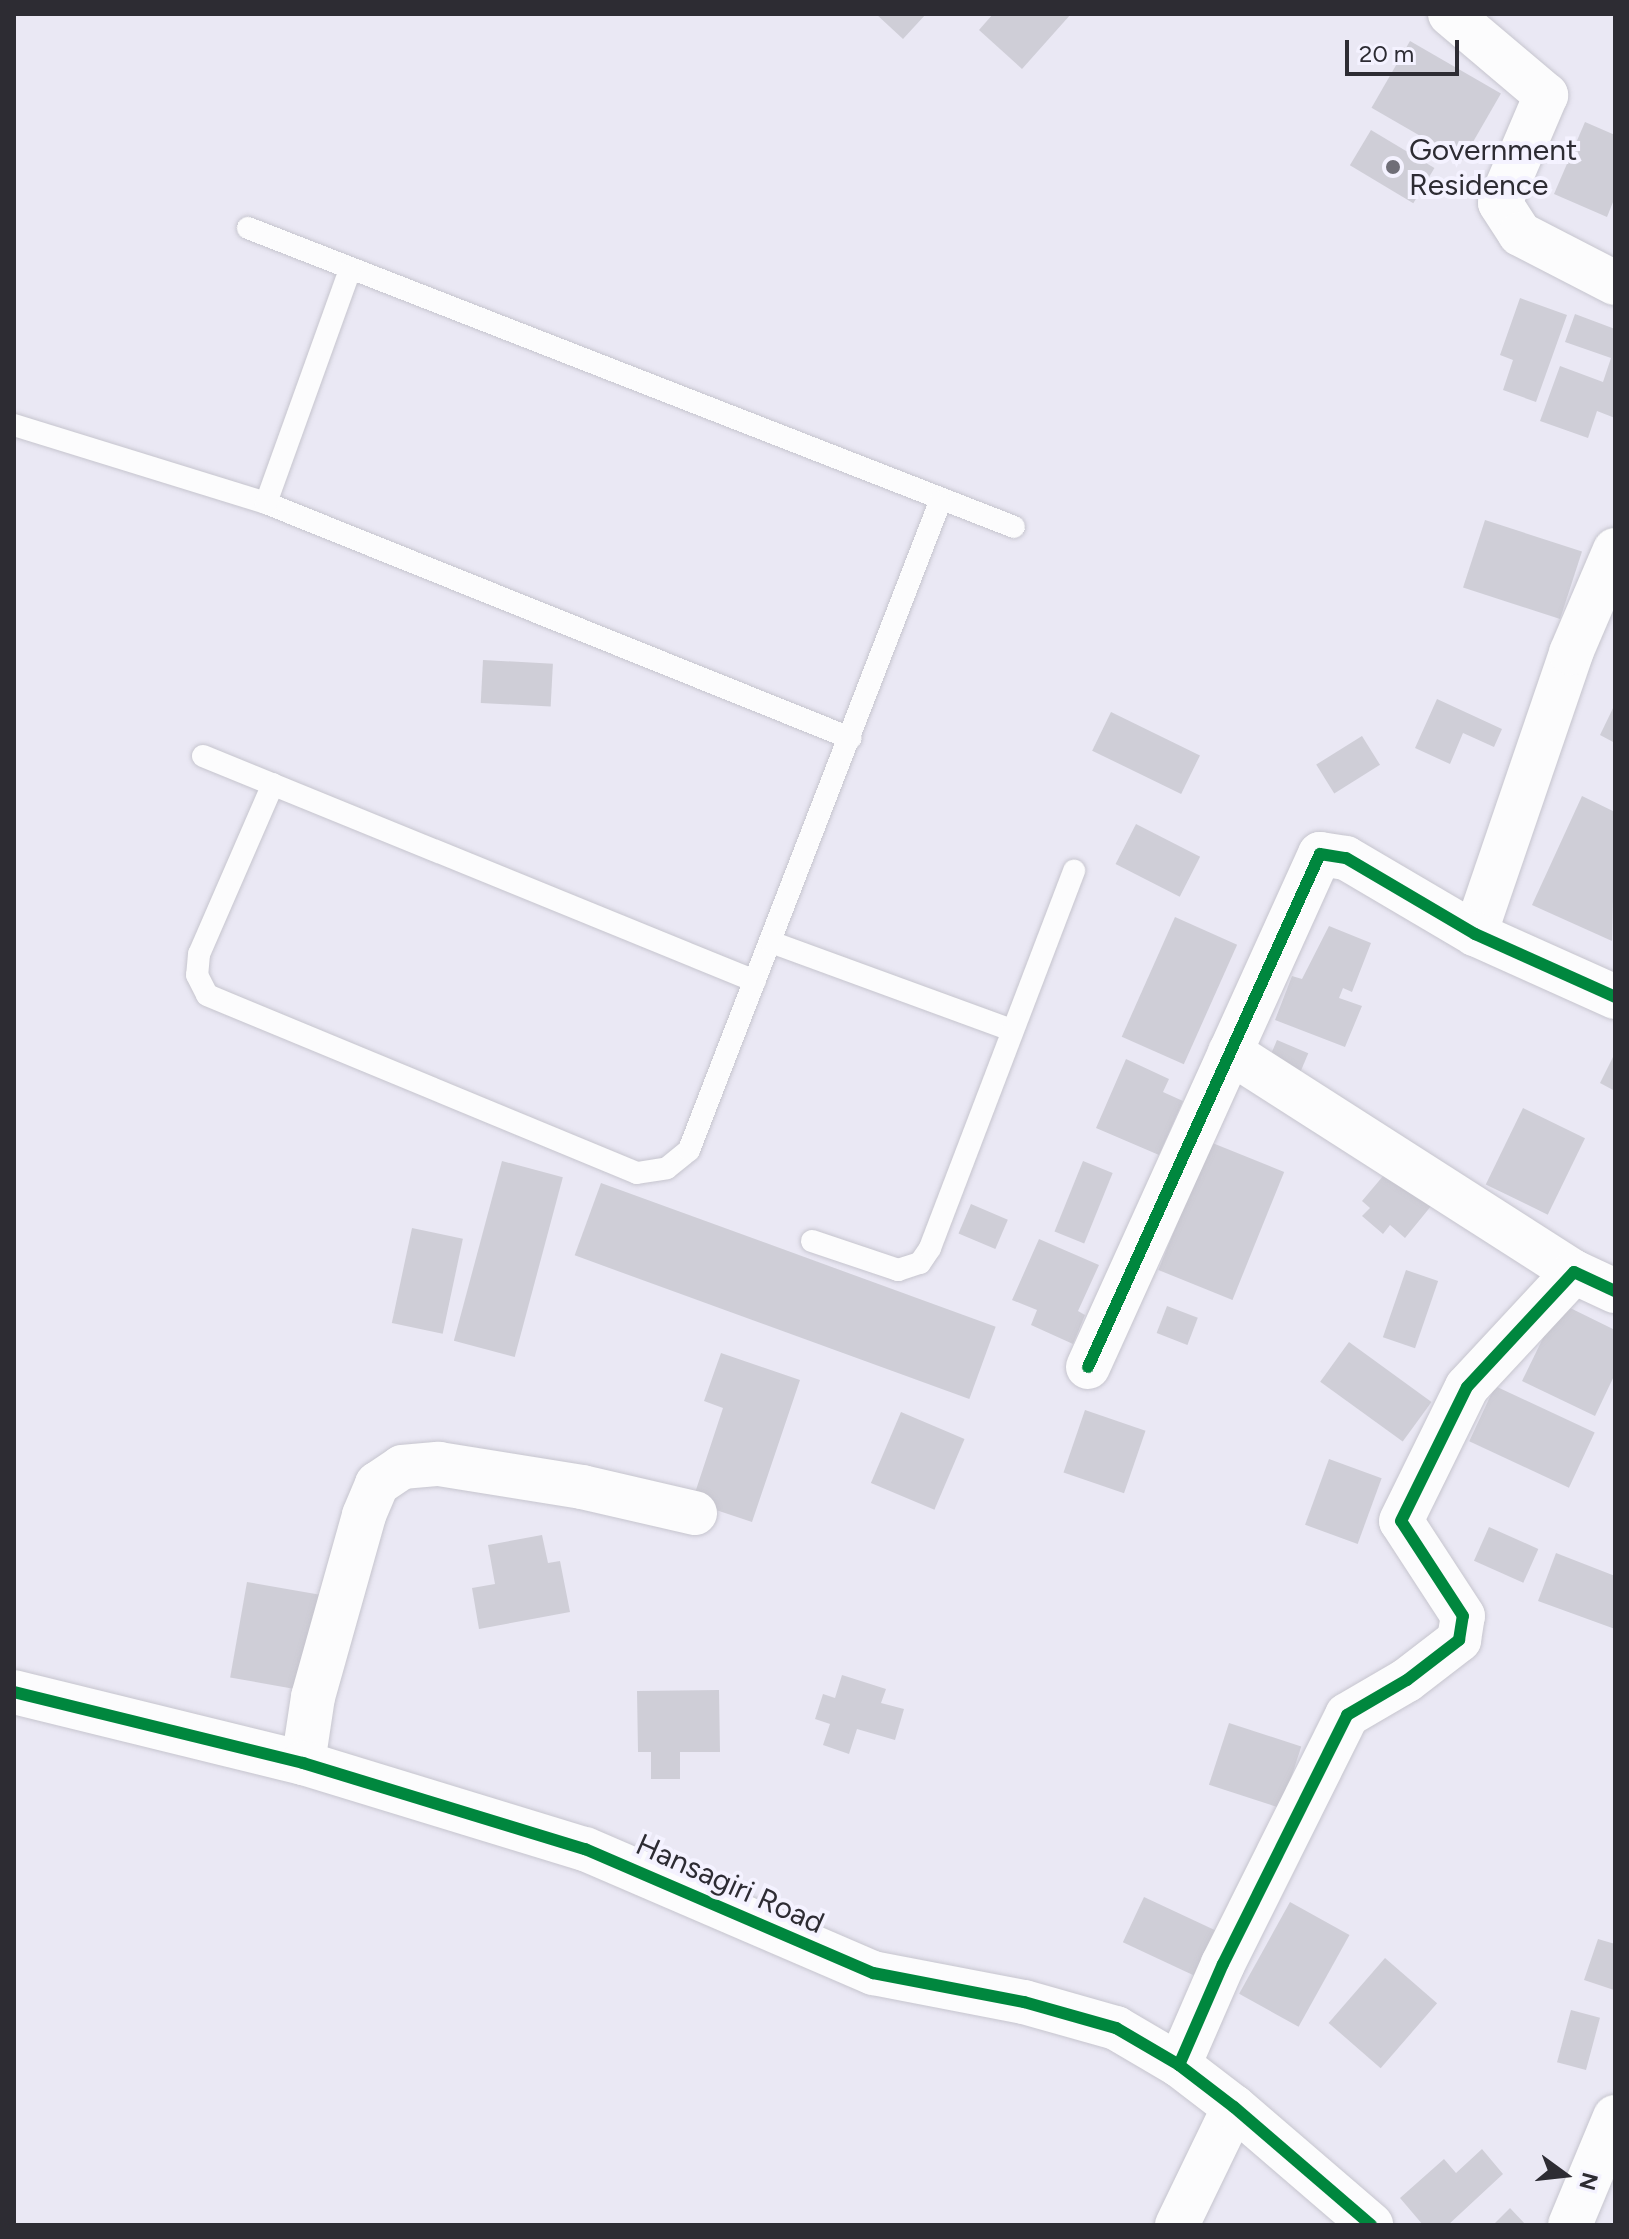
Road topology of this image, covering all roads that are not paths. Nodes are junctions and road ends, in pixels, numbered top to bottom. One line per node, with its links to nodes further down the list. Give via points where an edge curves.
1 (1450, 14): 4 (street, via 1546,95 1500,203 1520,234)
2 (248, 228): 3 (lane)
3 (350, 270): 6 (lane); 7 (lane)
4 (1615, 283)
5 (14, 425): 7 (lane)
6 (940, 502): 8 (lane); 10 (lane)
7 (266, 503): 10 (lane)
8 (1014, 527)
9 (1615, 550): 14 (street, via 1571,653)
10 (850, 738): 15 (lane)
11 (203, 756): 12 (lane)
12 (273, 784): 16 (lane); 16 (lane, via 199,954 197,975 207,995 637,1173 667,1168 689,1150)
13 (1074, 871): 18 (lane)
14 (1475, 934): 17 (street); 19 (street, via 1346,858 1320,854)
15 (771, 942): 16 (lane); 18 (lane)
16 (755, 981)
17 (1615, 997)
18 (1012, 1030): 20 (lane, via 920,1263 898,1270)
19 (1230, 1052): 21 (street); 23 (street)
20 (812, 1241)
21 (1574, 1272): 22 (street); 27 (street, via 1467,1387 1401,1521 1463,1616 1459,1640 1407,1680 1347,1715 1223,1964)
22 (1615, 1291)
23 (1088, 1367)
24 (695, 1513): 26 (street, via 582,1487 439,1464 402,1467 377,1484 364,1515 313,1697)
25 (14, 1692): 26 (street, Hansagiri Road)
26 (303, 1763): 27 (street, Hansagiri Road, via 585,1849 873,1973 1076,2013 1116,2028)
27 (1179, 2065): 28 (street, Hansagiri Road)
28 (1234, 2107): 30 (street); 31 (street, Hansagiri Road)
29 (1615, 2117): 32 (street)
30 (1177, 2225)
31 (1371, 2225)
32 (1570, 2225)

